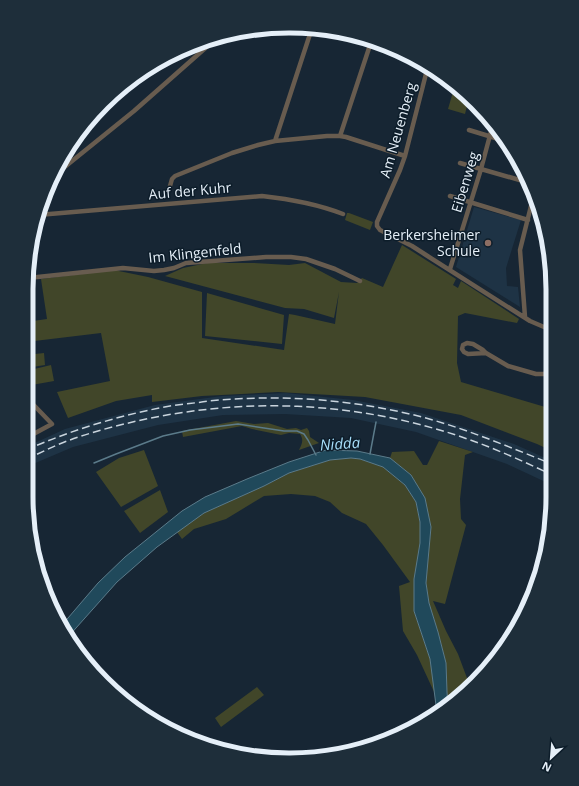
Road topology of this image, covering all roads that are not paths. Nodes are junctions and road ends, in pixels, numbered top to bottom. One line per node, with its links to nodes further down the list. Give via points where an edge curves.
1 (310, 34): 10 (street)
2 (370, 46): 7 (street)
3 (207, 47): 13 (street)
4 (426, 72): 11 (street, Am Neuenberg)
5 (469, 130): 8 (street)
6 (492, 131): 8 (street, Eibenweg)
7 (340, 136): 10 (street); 11 (street)
8 (490, 136): 9 (street); 14 (street, Eibenweg)
9 (497, 138)
10 (275, 141): 16 (street, via 232,153 175,176)
11 (405, 156): 23 (street, Am Neuenberg, via 377,226)
12 (460, 163): 14 (street)
13 (63, 168)
14 (481, 169): 15 (street); 18 (street, Eibenweg)
15 (522, 181)
16 (170, 186)
17 (450, 196): 18 (street)
18 (470, 202): 22 (street); 23 (street, Eibenweg)
19 (531, 205): 22 (street)
20 (45, 214): 21 (street, Auf der Kuhr, via 262,196 312,204)
21 (343, 214)
22 (528, 220): 26 (street, via 520,250)
23 (450, 269): 26 (street)
24 (34, 277): 25 (street, Im Klingenfeld, via 123,268 154,271 186,263 290,257 335,268)
25 (360, 282)
26 (525, 317): 27 (street)
27 (546, 328)
28 (486, 353): 28 (street, via 473,344 463,345 462,349 468,354); 29 (street, via 508,366 536,374)
29 (546, 373)
30 (33, 404): 31 (street, via 52,424)
31 (33, 434)

